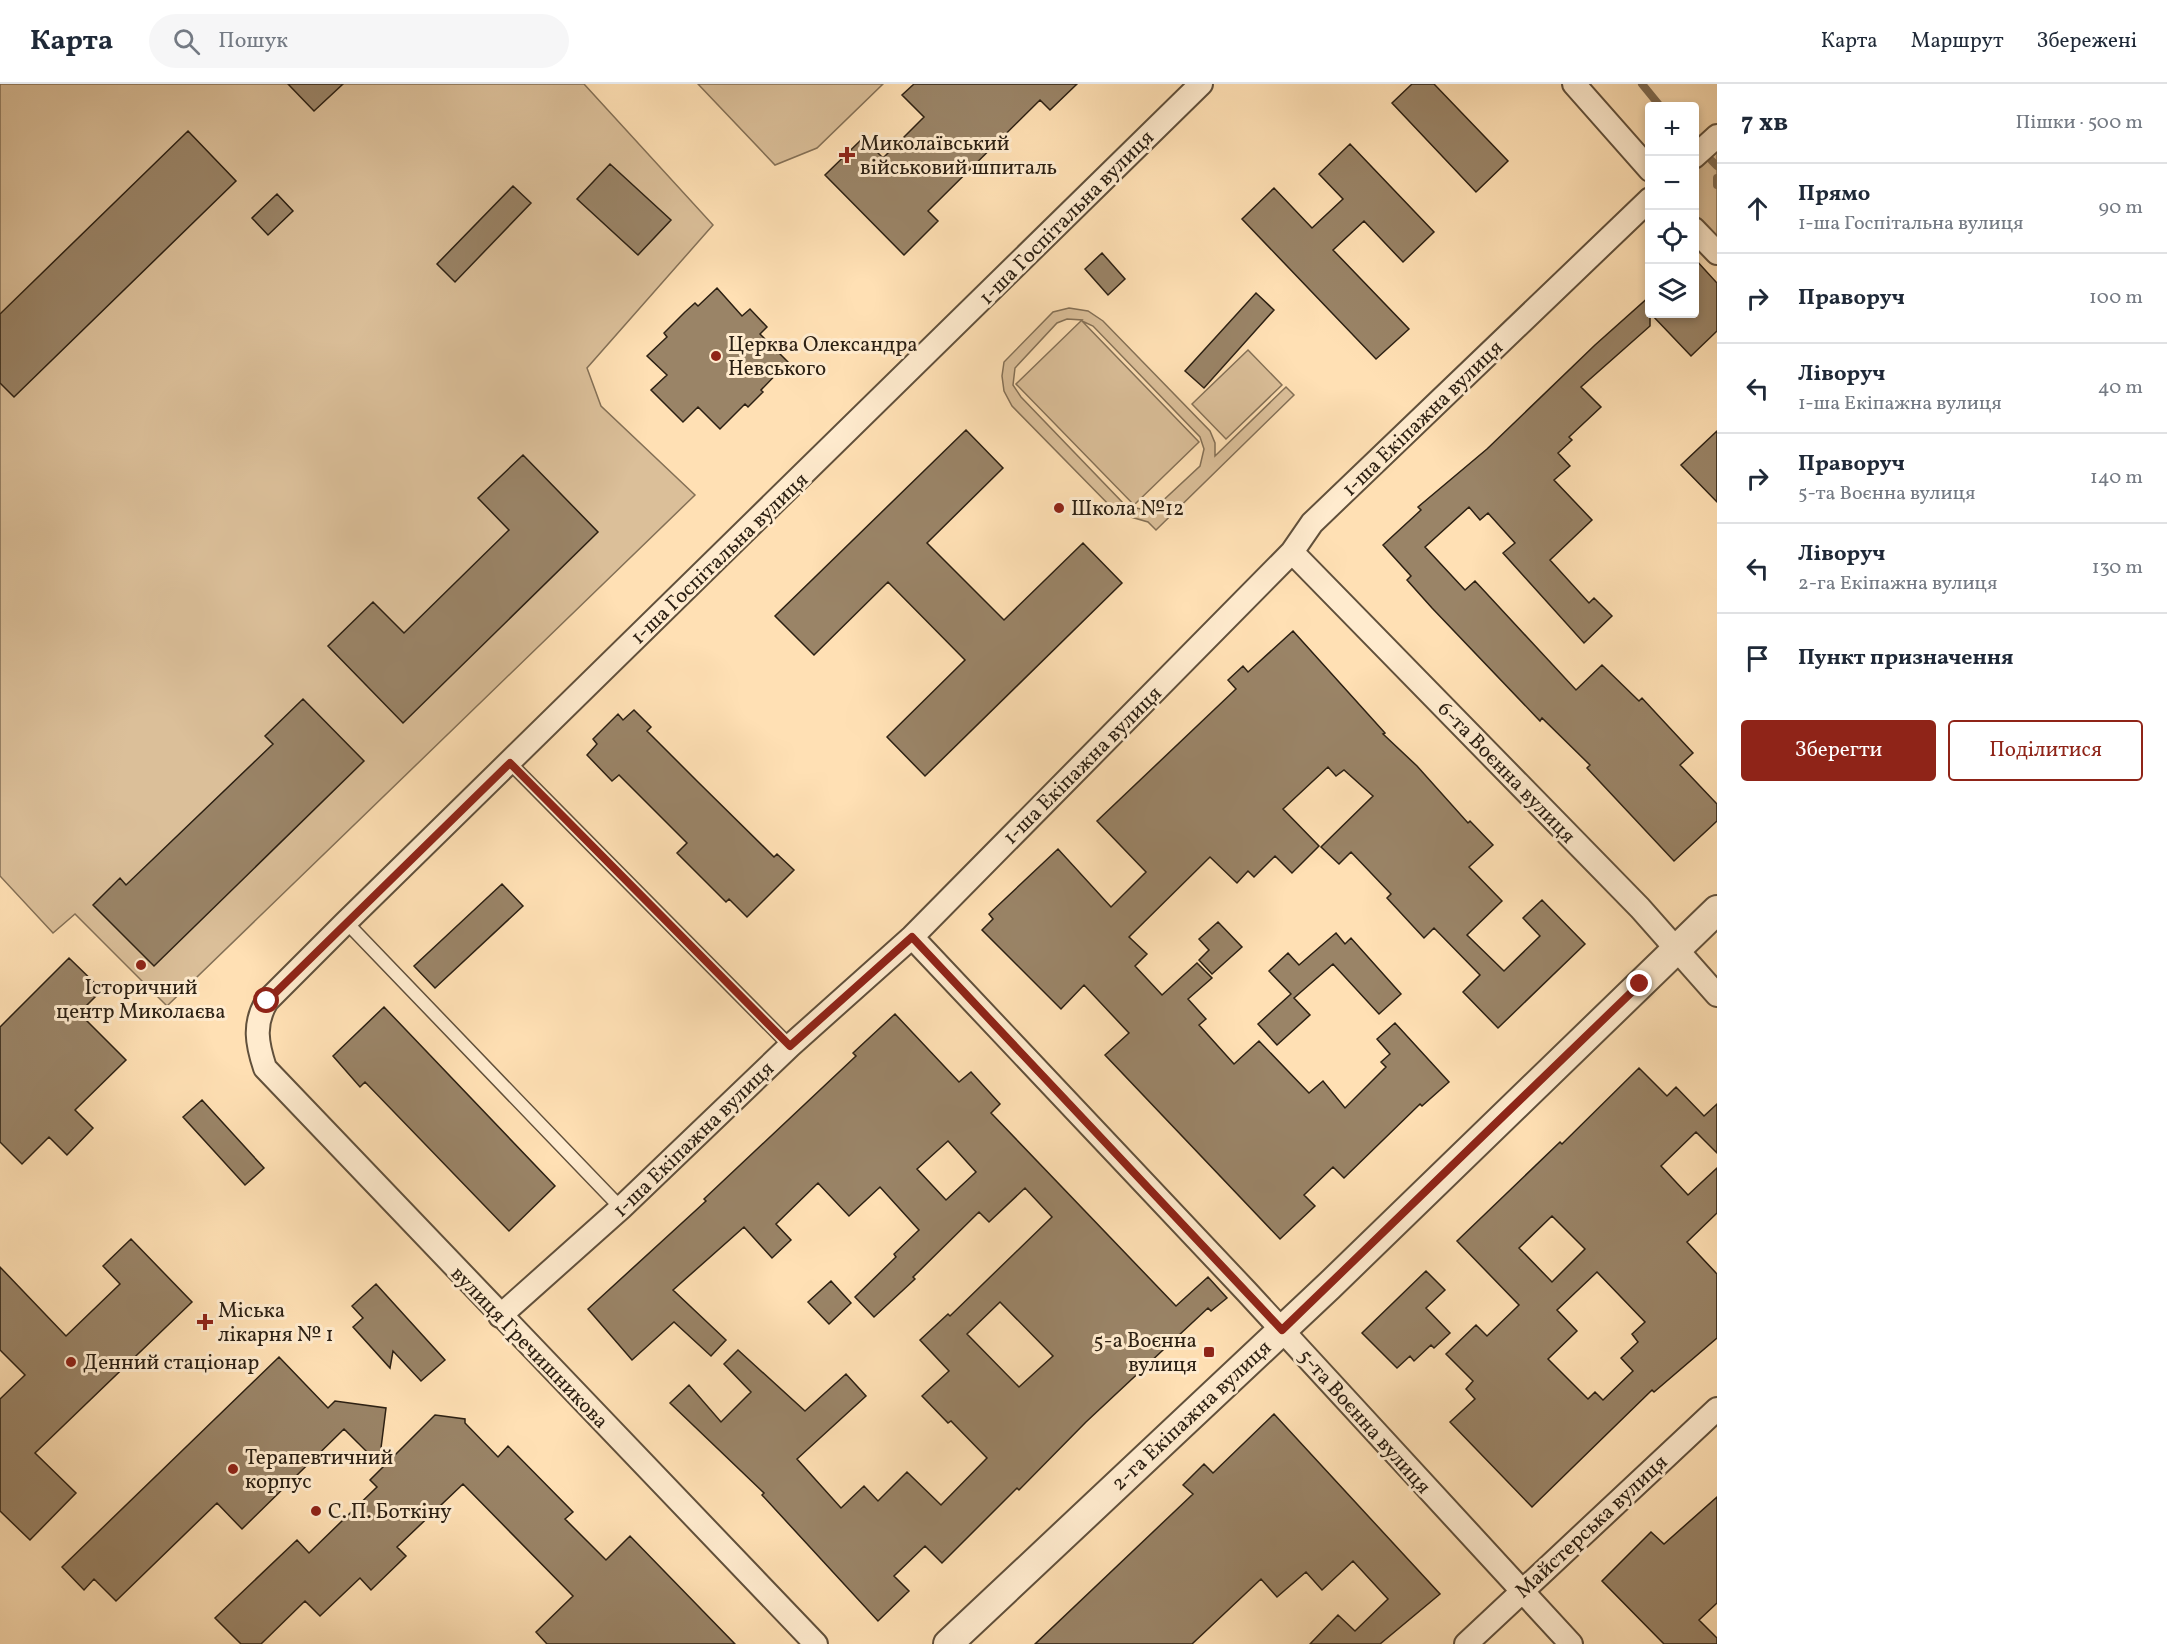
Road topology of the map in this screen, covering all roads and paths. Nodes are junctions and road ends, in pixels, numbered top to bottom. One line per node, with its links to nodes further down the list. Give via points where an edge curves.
1 (1201, 84): 10 (street, 1-ша Госпітальна вулиця)
2 (1574, 84): 5 (street)
3 (1717, 136): 4 (street)
4 (1696, 156)
5 (1645, 164)
6 (1645, 204): 9 (street, 1-ша Екіпажна вулиця, via 1312,524)
7 (1699, 233): 8 (street)
8 (1717, 253)
9 (1292, 552): 13 (street, 1-ша Екіпажна вулиця); 14 (street, 6-та Воєнна вулиця, via 1640,908)
10 (510, 763): 12 (street, 1-ша Госпітальна вулиця); 17 (lane)
11 (1717, 910): 14 (street, 2-га Екіпажна вулиця)
12 (346, 922): 16 (street, 1-ша Госпітальна вулиця, via 267,1001 259,1014); 18 (lane)
13 (912, 937): 17 (street, 1-ша Екіпажна вулиця); 20 (street, 5-та Воєнна вулиця)
14 (1676, 950): 15 (street, 6-та Воєнна вулиця); 20 (street, 2-га Екіпажна вулиця)
15 (1717, 995)
16 (256, 1041): 19 (street, вулиця Гречишникова, via 265,1068)
17 (790, 1046): 18 (street, 1-ша Екіпажна вулиця)
18 (621, 1208): 19 (street, 1-ша Екіпажна вулиця)
19 (500, 1316): 23 (street, вулиця Гречишникова)
20 (1282, 1330): 22 (street, 5-та Воєнна вулиця); 24 (street, 2-га Екіпажна вулиця)
21 (1717, 1409): 22 (street, Майстерська вулиця)
22 (1521, 1592): 25 (street, Майстерська вулиця); 26 (street, 5-та Воєнна вулиця)
23 (816, 1644)
24 (948, 1644)
25 (1466, 1644)
26 (1571, 1644)

